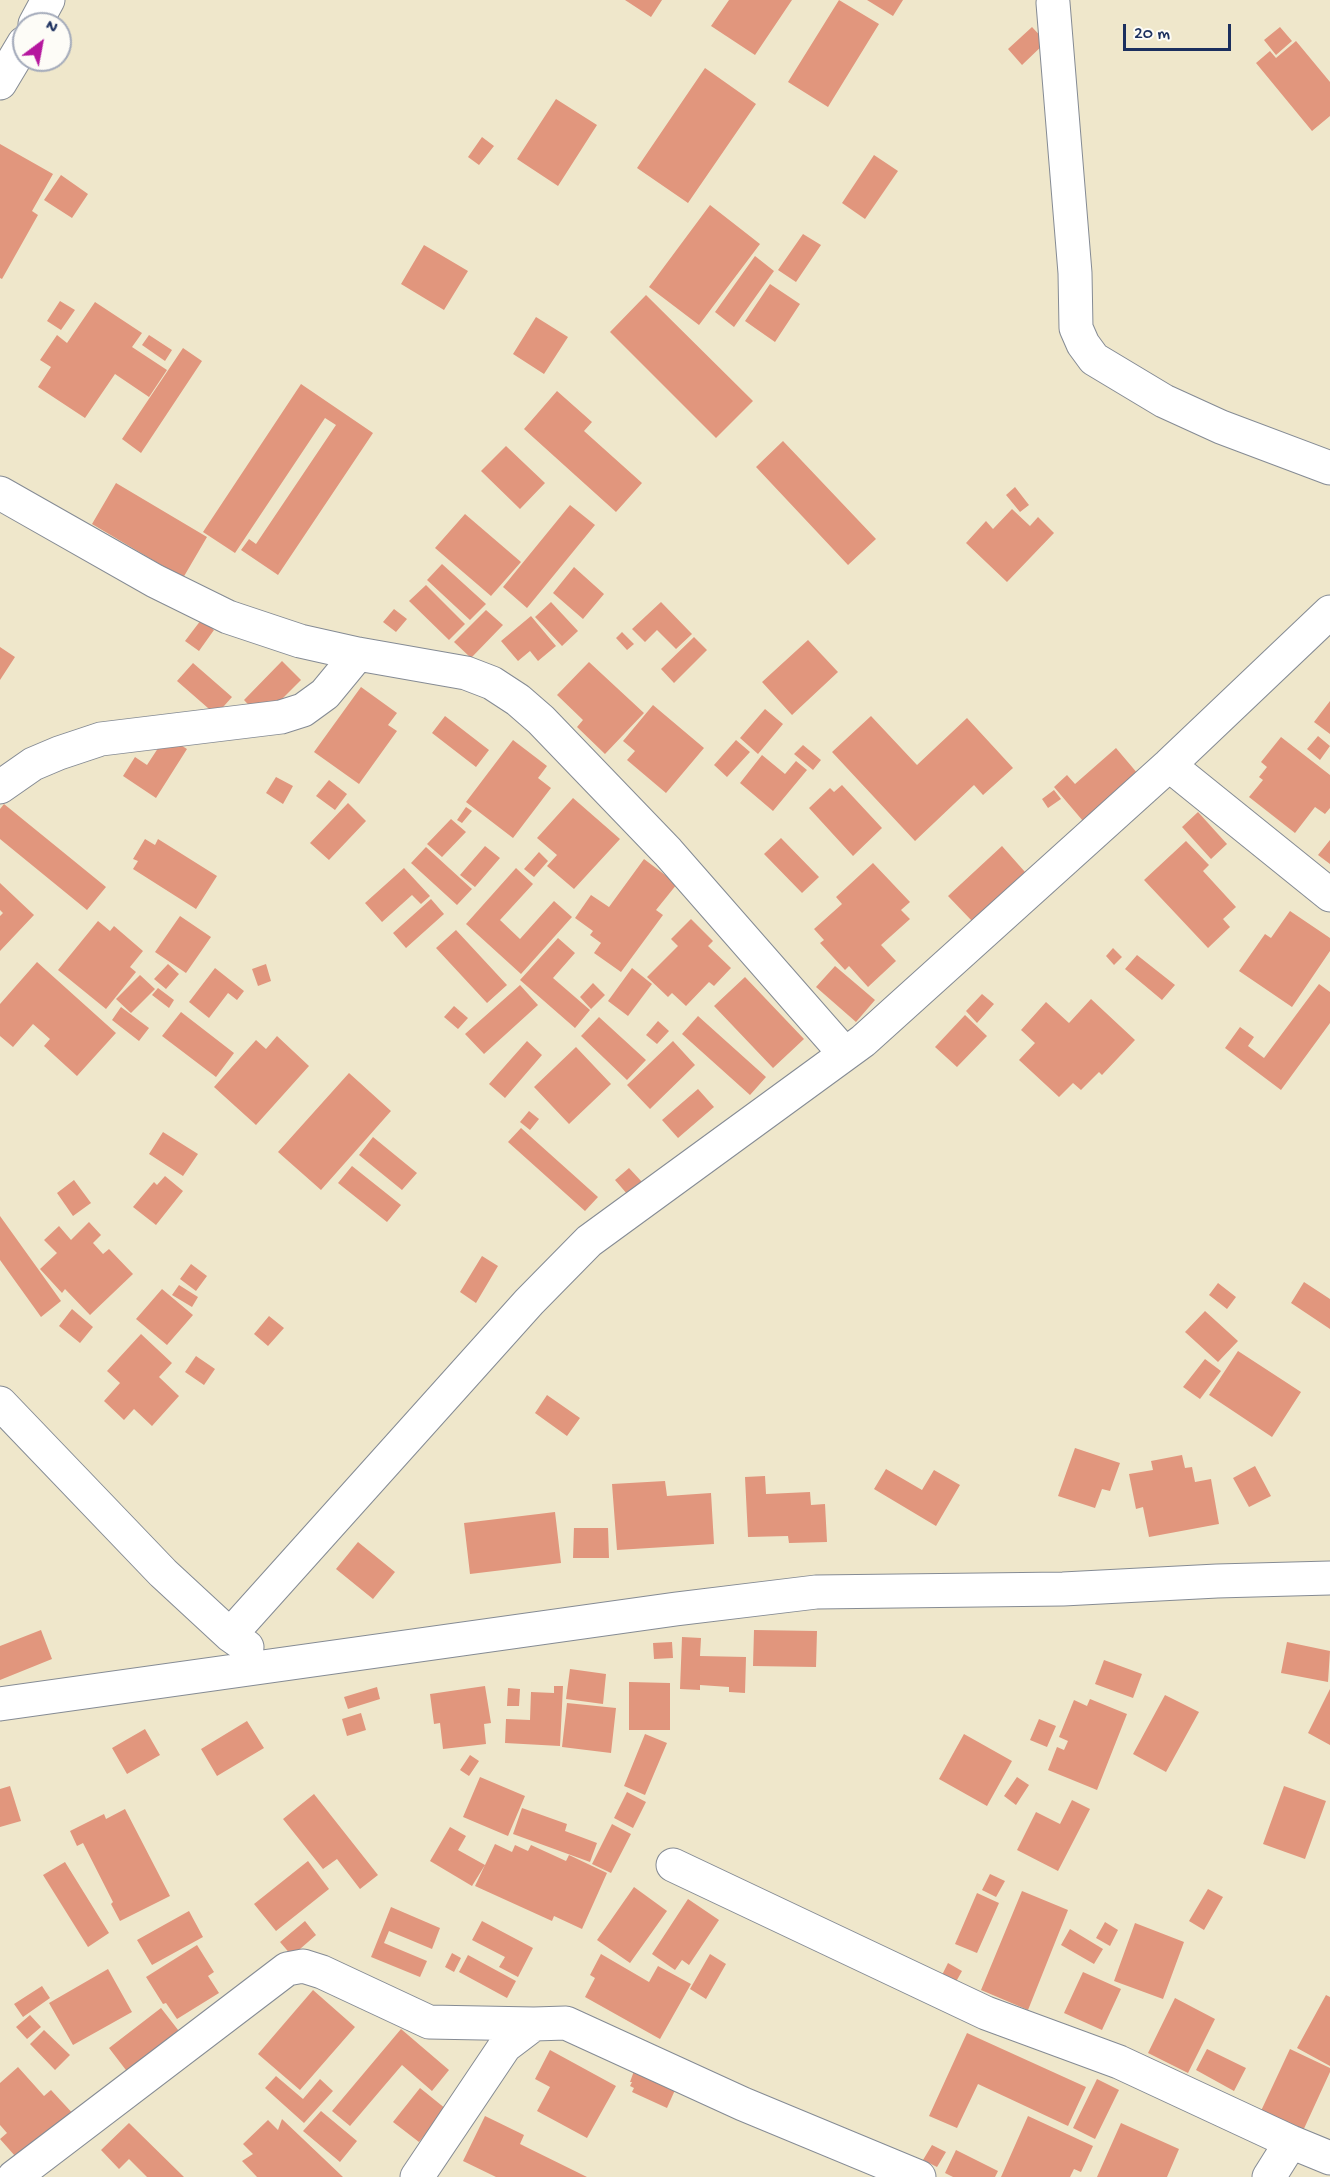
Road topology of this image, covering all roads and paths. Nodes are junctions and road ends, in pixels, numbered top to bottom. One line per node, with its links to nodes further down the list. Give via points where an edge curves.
1 (1053, 3): 4 (street, via 1076,328 1083,344 1094,358 1164,401)
2 (12, 63): 3 (street)
3 (0, 83)
4 (1330, 468)
5 (0, 493): 7 (street, via 155,581 228,617 300,641)
6 (1330, 612): 8 (street)
7 (358, 654): 9 (street, via 325,694 303,710 281,717 101,739 33,764); 11 (street, via 466,673 492,683 518,700 668,852)
8 (1169, 765): 10 (street); 11 (street)
9 (0, 787)
10 (1330, 895)
11 (845, 1054): 14 (street, via 589,1241 529,1302)
12 (0, 1403): 14 (street, via 163,1573)
13 (1330, 1578): 15 (street, via 1063,1589 816,1592)
14 (230, 1635): 15 (street)
15 (272, 1666): 16 (street)
16 (0, 1704)
17 (673, 1865): 19 (street, via 986,2013 1119,2062)
18 (534, 2024): 21 (street, via 429,2022 322,1972 303,1966 287,1970); 22 (street, via 505,2046); 23 (street, via 566,2023 743,2104)
19 (1291, 2142): 20 (street); 24 (street)
20 (1330, 2158)
21 (14, 2177)
22 (417, 2177)
23 (919, 2177)
24 (1269, 2177)

